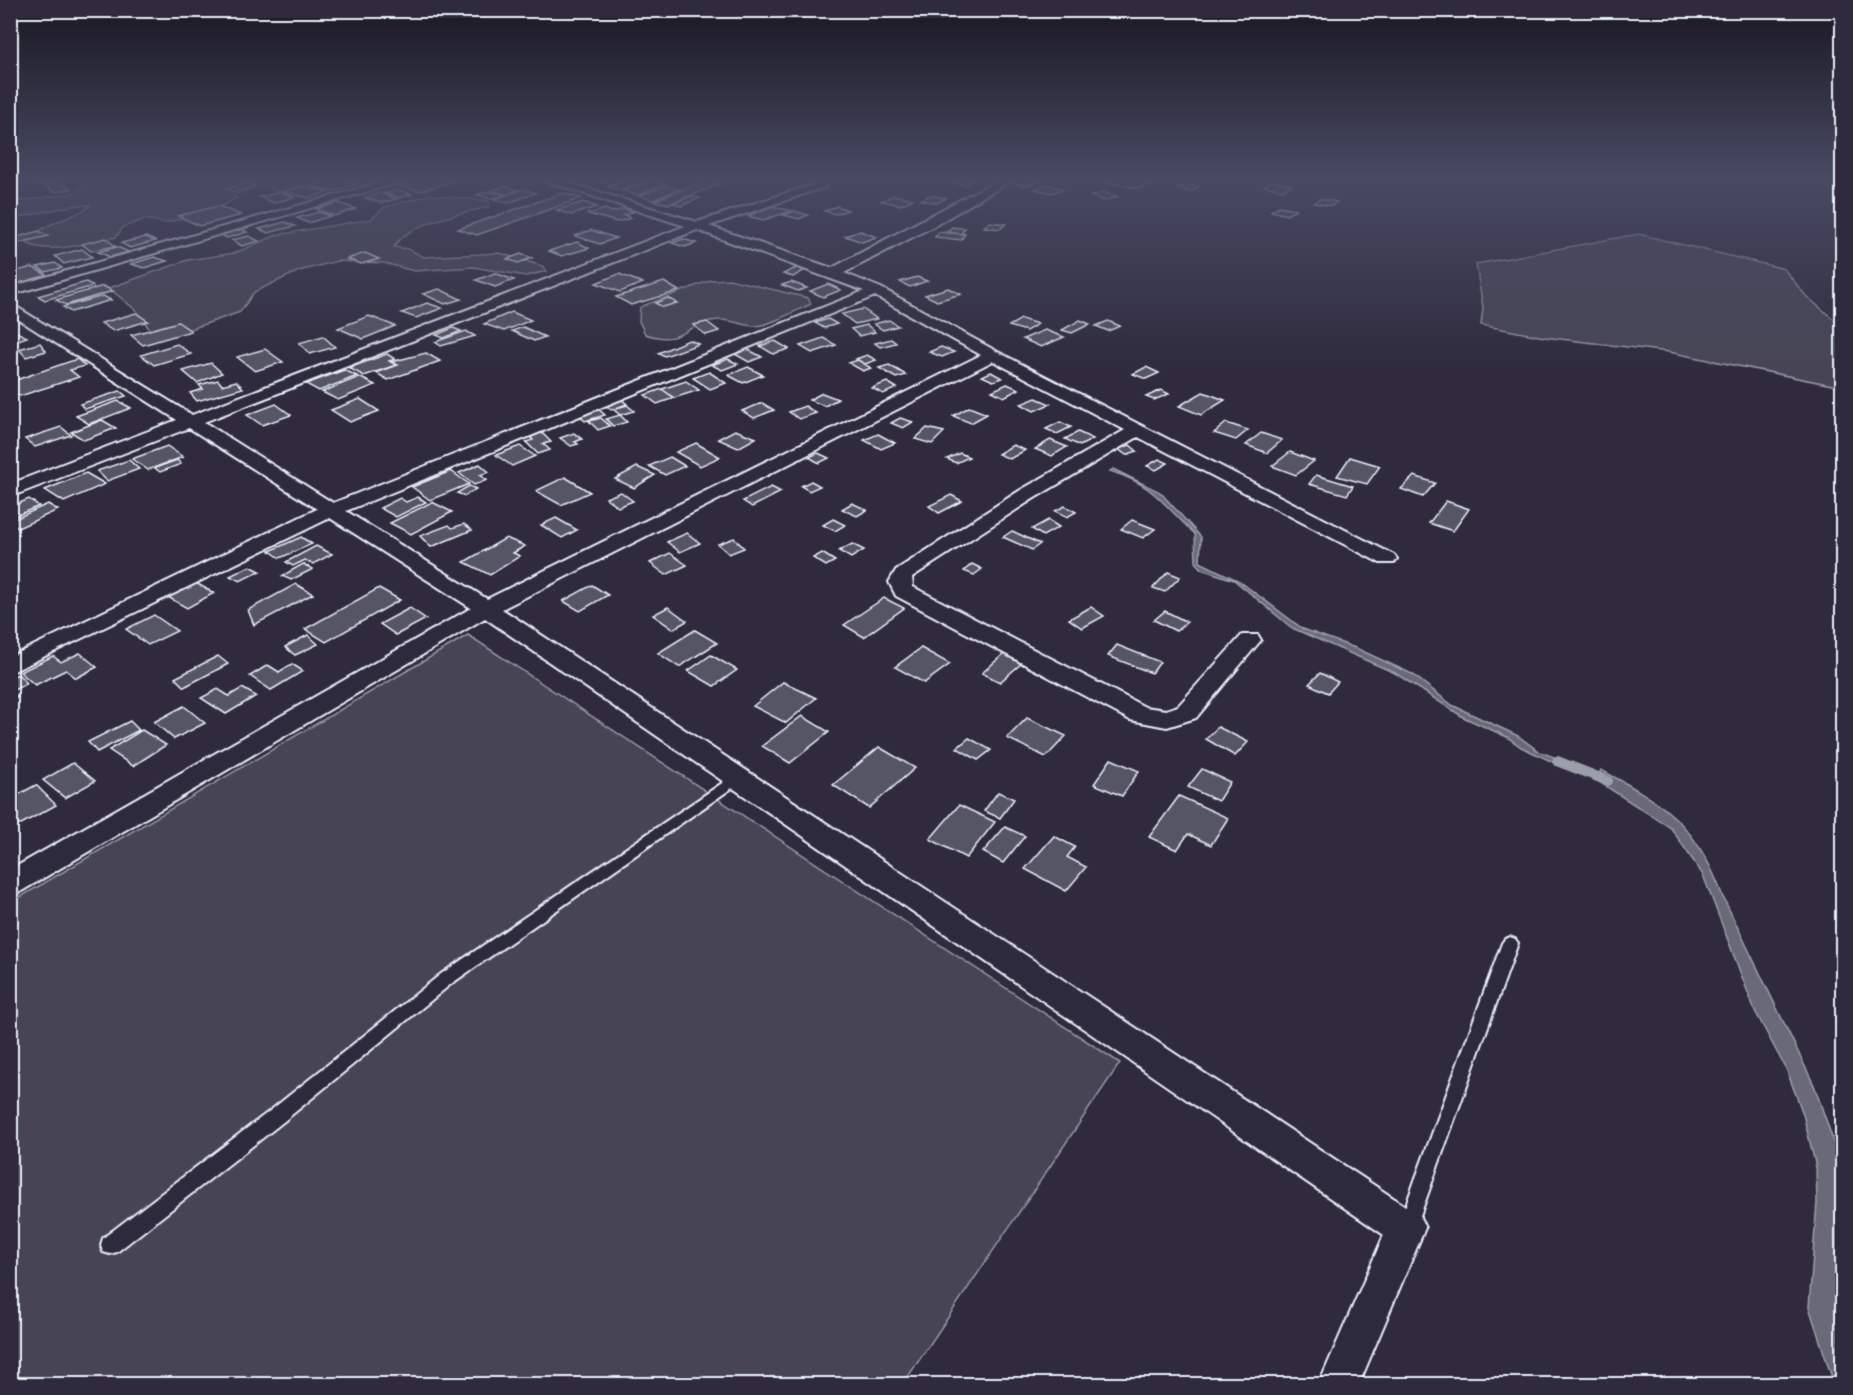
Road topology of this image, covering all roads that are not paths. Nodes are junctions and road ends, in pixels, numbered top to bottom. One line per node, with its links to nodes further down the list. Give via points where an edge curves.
1 (183, 242): 6 (street)
2 (655, 242): 10 (street)
3 (744, 242): 5 (street)
4 (893, 242): 5 (street)
5 (833, 273): 7 (street)
6 (10, 291)
7 (876, 291): 9 (street); 13 (street)
8 (10, 307): 10 (street)
9 (993, 355): 11 (street); 15 (street)
10 (194, 421): 12 (street); 13 (street)
11 (1138, 430): 14 (street); 16 (street, via 1026,495 903,574 900,582 904,591 1139,714 1167,719 1187,712)
12 (10, 491)
13 (331, 510): 15 (street); 17 (street)
14 (1387, 559)
15 (486, 608): 18 (street); 19 (street)
16 (1250, 640)
17 (10, 666)
18 (737, 778): 21 (street); 22 (lane, via 446,980)
19 (10, 884)
20 (1510, 944): 21 (lane)
21 (1406, 1228): 23 (street)
22 (110, 1245)
23 (1339, 1384)

